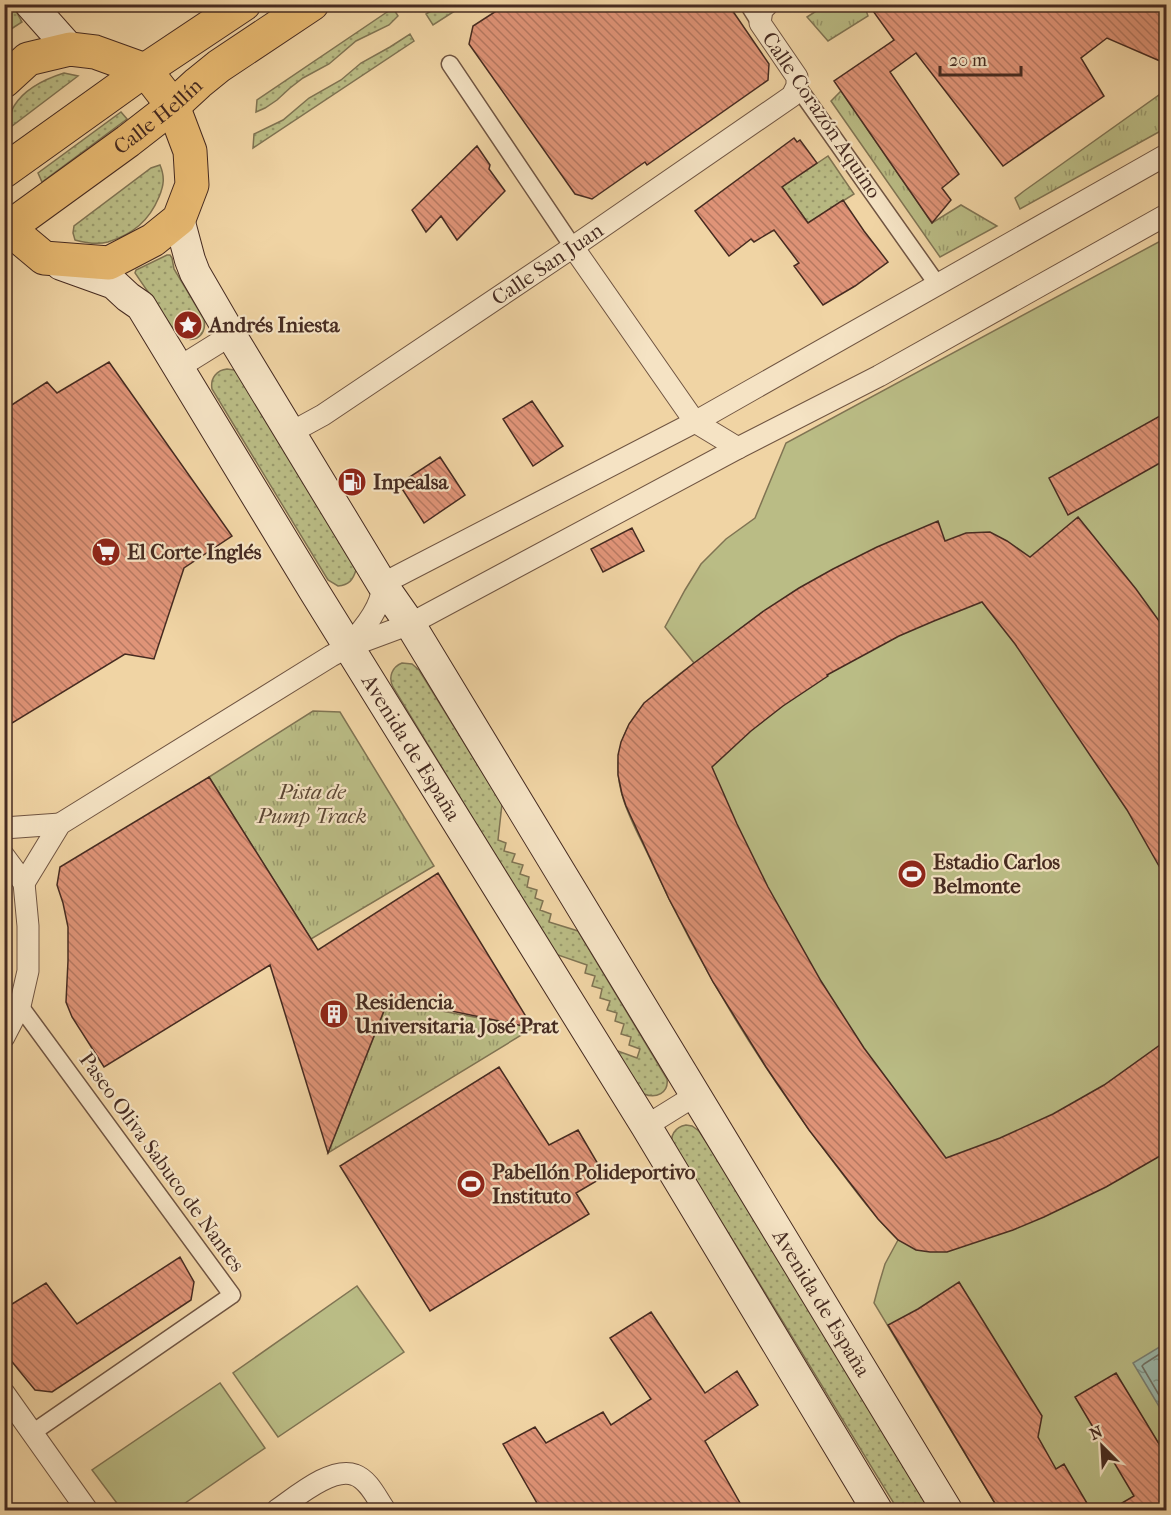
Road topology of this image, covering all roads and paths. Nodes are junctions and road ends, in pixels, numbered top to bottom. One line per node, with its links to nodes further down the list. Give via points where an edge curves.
1 (30, 4): 6 (main road)
2 (244, 4): 8 (main road, Calle Hellín)
3 (312, 4): 11 (main road, Calle Hellín, via 219,66)
4 (748, 4): 5 (street, Calle Corazón Aquino)
5 (764, 14): 10 (street, Calle Corazón Aquino, via 797,77)
6 (70, 48): 8 (main road, via 95,52); 9 (main road, via 28,59)
7 (450, 64): 17 (street)
8 (145, 70): 11 (main road); 13 (main road, Calle Hellín)
9 (4, 81)
10 (797, 86): 17 (street, Calle San Juan, via 792,96); 19 (street, Calle Corazón Aquino)
11 (173, 106): 15 (main road, via 190,151 192,185); 16 (main road, Calle Hellín)
12 (1167, 155): 19 (street)
13 (4, 171)
14 (1167, 215): 24 (street, via 879,376)
15 (179, 219): 18 (main road, via 153,240 109,263); 20 (main road, Avenida de España, via 195,273)
16 (6, 228): 18 (main road, Avenida de España)
17 (573, 247): 22 (street); 23 (street, Calle San Juan, via 323,415)
18 (44, 258): 21 (main road, Avenida de España, via 114,284 141,306)
19 (937, 284): 22 (street)
20 (231, 335): 21 (street); 23 (main road, Avenida de España)
21 (178, 368): 27 (main road, Avenida de España)
22 (695, 422): 24 (street); 25 (street)
23 (290, 433): 25 (main road, Avenida de España)
24 (738, 448): 26 (street)
25 (382, 584): 26 (main road, Avenida de España); 27 (street, via 377,606)
26 (410, 624): 27 (street); 34 (main road, Avenida de España)
27 (348, 646): 28 (street); 35 (main road, Avenida de España)
28 (60, 824): 29 (street); 31 (street)
29 (4, 828)
30 (4, 856): 31 (street)
31 (24, 883): 32 (street, via 28,971)
32 (20, 1006): 33 (street); 37 (street, Paseo Oliva Sabuco de Nantes, via 232,1295)
33 (4, 1037)
34 (696, 1095): 35 (street); 42 (main road, Avenida de España)
35 (646, 1126): 41 (main road, Avenida de España)
36 (4, 1393): 37 (street)
37 (32, 1432): 38 (street)
38 (87, 1510)
39 (277, 1510): 40 (street, via 326,1477 340,1473 356,1475)
40 (385, 1510)
41 (876, 1510)
42 (947, 1510)

